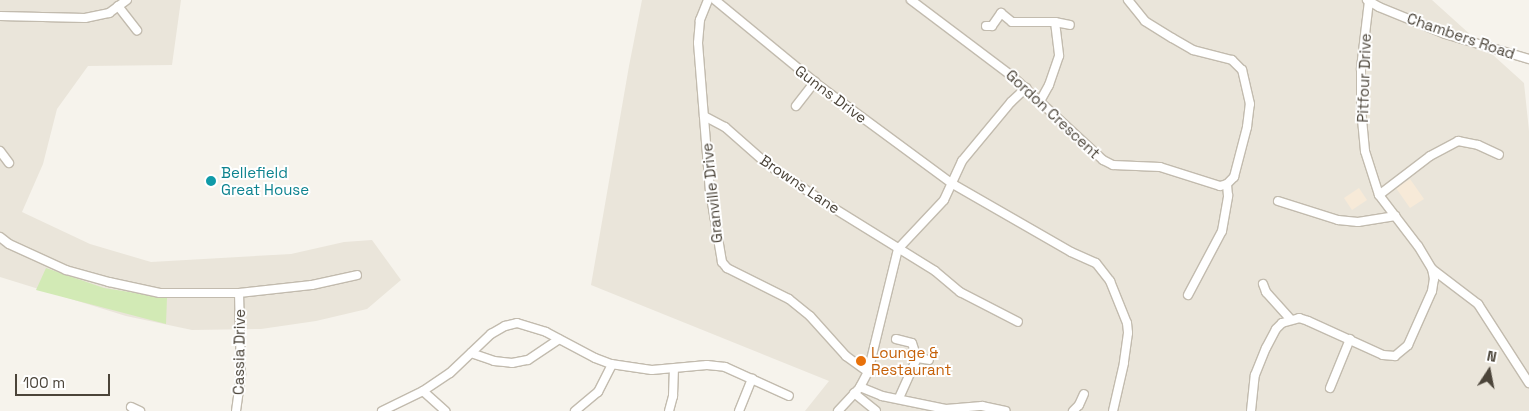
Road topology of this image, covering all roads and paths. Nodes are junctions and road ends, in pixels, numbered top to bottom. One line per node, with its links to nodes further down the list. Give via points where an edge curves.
1 (127, 0): 8 (street)
2 (708, 0): 20 (street, Granville Drive, via 700,20 698,43)
3 (715, 0): 16 (street, Gunns Drive)
4 (911, 0): 17 (street, Gordon Crescent, via 951,32 986,54)
5 (1128, 0): 9 (street)
6 (1140, 0): 9 (street)
7 (1368, 1): 15 (street, Chambers Road, via 1445,34); 26 (street, Pitfour Drive, via 1361,68 1361,109 1364,151)
8 (118, 6): 10 (street, via 85,18); 14 (street)
9 (1134, 7): 25 (street, via 1145,21 1172,38 1193,50 1232,60 1242,70 1250,104 1248,127 1234,177)
10 (0, 16)
11 (1055, 22): 12 (street); 13 (street, via 1012,22 1000,13 992,26); 18 (street, via 1059,56)
12 (1070, 25)
13 (986, 26)
14 (137, 30)
15 (1529, 59)
16 (815, 82): 19 (street); 24 (street, Gunns Drive)
17 (1026, 88): 18 (street, Gordon Crescent); 24 (street, via 962,161)
18 (1040, 101): 25 (street, Gordon Crescent, via 1103,160 1113,165 1160,167 1220,186)
19 (796, 106)
20 (704, 116): 30 (street, Browns Lane, via 725,127 767,164); 46 (street, Granville Drive, via 710,191 722,262 727,268 789,299 810,316 846,356)
21 (0, 150): 23 (street)
22 (1499, 155): 26 (street, via 1478,145 1458,141 1430,156)
23 (9, 163)
24 (951, 183): 30 (street, via 944,200); 68 (street, Gunns Drive, via 1096,263 1110,280 1128,332)
25 (1227, 184): 35 (street, via 1222,231)
26 (1380, 195): 28 (street, Pitfour Drive)
27 (1278, 201): 28 (street, via 1338,220 1358,222)
28 (1396, 216): 31 (street, Pitfour Drive)
29 (0, 237): 34 (street, via 66,270 109,282 160,293)
30 (898, 248): 37 (street, Browns Lane, via 935,271 960,292); 46 (street)
31 (1432, 269): 39 (street, via 1432,291 1405,350 1389,356); 48 (street, Pitfour Drive, via 1478,304)
32 (357, 275): 34 (street, via 312,285)
33 (1263, 284): 36 (street, via 1266,292)
34 (239, 293): 58 (street, Cassia Drive, via 241,374)
35 (1188, 295)
36 (1290, 319): 39 (street, via 1308,321); 69 (street, via 1276,329 1266,348 1255,375)
37 (1018, 322)
38 (559, 339): 41 (street, via 528,360 512,363 494,361); 41 (street, via 517,323 491,334); 44 (street)
39 (1350, 339): 49 (street)
40 (896, 340): 42 (street, via 912,343)
41 (471, 352): 51 (street, via 450,373)
42 (917, 358): 43 (street); 54 (street)
43 (929, 360)
44 (612, 364): 45 (street, via 652,370); 61 (street, via 598,392)
45 (674, 369): 47 (street, via 707,364 725,367); 62 (street)
46 (868, 372): 50 (street)
47 (752, 379): 53 (street); 63 (street)
48 (1529, 383)
49 (1330, 388)
50 (857, 390): 54 (street); 64 (street); 65 (street)
51 (423, 391): 59 (street); 60 (street)
52 (1084, 394): 67 (street)
53 (789, 396)
54 (899, 398): 56 (street)
55 (132, 407): 57 (street)
56 (946, 410): 66 (street, via 982,406)
57 (140, 411)
58 (236, 411)
59 (382, 411)
60 (445, 411)
61 (575, 411)
62 (669, 411)
63 (739, 411)
64 (838, 411)
65 (876, 411)
66 (1005, 411)
67 (1073, 411)
68 (1113, 411)
69 (1251, 411)

